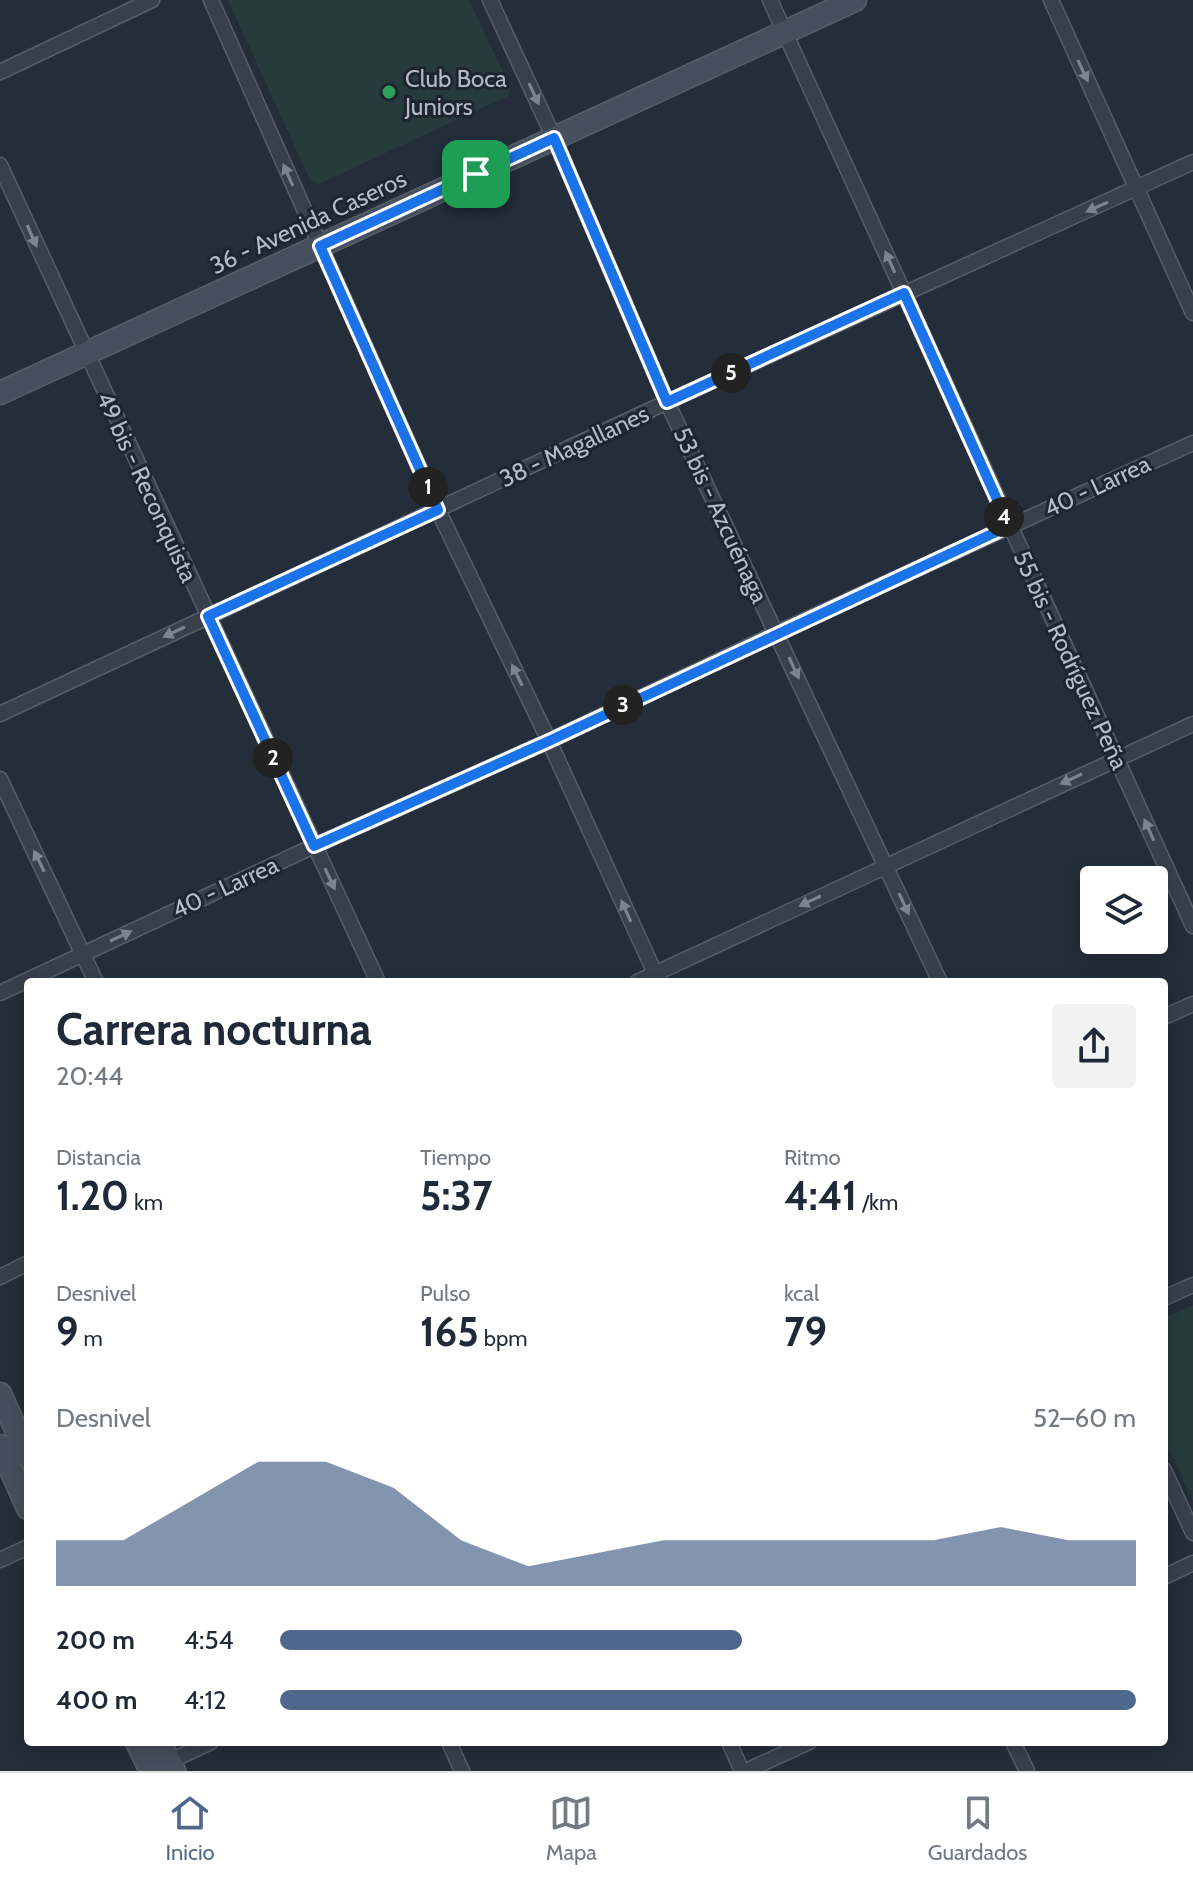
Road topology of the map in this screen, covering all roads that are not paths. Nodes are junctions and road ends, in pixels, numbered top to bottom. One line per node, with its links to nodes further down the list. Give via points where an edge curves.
1 (152, 0): 8 (street)
2 (211, 0): 13 (street, one-way to 2)
3 (490, 0): 9 (street, 53 bis - Azcuénaga, one-way to 9)
4 (770, 0): 7 (street, 55 bis - Rodríguez Peña)
5 (855, 0): 7 (main road, 36 - Avenida Caseros)
6 (1051, 0): 12 (street, one-way to 12)
7 (786, 34): 9 (main road, 36 - Avenida Caseros); 14 (street, 55 bis - Rodríguez Peña, one-way to 7)
8 (0, 72)
9 (554, 138): 13 (main road, 36 - Avenida Caseros); 18 (street, 53 bis - Azcuénaga)
10 (1193, 162): 12 (street, 38 - Magallanes)
11 (0, 165): 16 (street, 49 bis - Reconquista, one-way to 16)
12 (1137, 189): 14 (street, 38 - Magallanes, one-way to 14); 15 (street)
13 (320, 246): 16 (main road, 36 - Avenida Caseros); 20 (street)
14 (904, 293): 18 (street, 38 - Magallanes); 21 (street, 55 bis - Rodríguez Peña)
15 (1193, 313)
16 (85, 353): 17 (main road, 36 - Avenida Caseros); 22 (street, 49 bis - Reconquista)
17 (0, 393)
18 (667, 402): 20 (street, 38 - Magallanes); 23 (street, 53 bis - Azcuénaga)
19 (1193, 443): 21 (street, 40 - Larrea)
20 (438, 510): 22 (street, 38 - Magallanes); 26 (street, one-way to 20)
21 (1009, 526): 23 (street, 40 - Larrea); 27 (street, 55 bis - Rodríguez Peña)
22 (208, 616): 24 (street, 38 - Magallanes, one-way to 24); 29 (street, 49 bis - Reconquista)
23 (777, 633): 26 (street, 40 - Larrea); 30 (street, 53 bis - Azcuénaga, one-way to 30)
24 (0, 714)
25 (1193, 724): 27 (street)
26 (549, 741): 29 (street, 40 - Larrea); 36 (street, one-way to 26)
27 (1117, 758): 30 (street, one-way to 30); 31 (street, 55 bis - Rodríguez Peña, one-way to 27)
28 (0, 779): 32 (street, one-way to 28)
29 (314, 846): 32 (street, 40 - Larrea, one-way to 29); 35 (street, 49 bis - Reconquista, one-way to 35)
30 (886, 865): 36 (street, one-way to 36); 37 (street, 53 bis - Azcuénaga, one-way to 37)
31 (1193, 926)
32 (84, 954): 33 (street, 40 - Larrea); 34 (street)
33 (32, 978)
34 (94, 978)
35 (376, 978)
36 (657, 978)
37 (938, 978)
38 (24, 982): 39 (street, 40 - Larrea)
39 (0, 993)
40 (1193, 1004): 41 (street)
41 (1168, 1015)
42 (24, 1265): 43 (street)
43 (0, 1277)
44 (1193, 1285): 45 (street)
45 (1168, 1296)
46 (0, 1394): 48 (main road)
47 (0, 1446): 50 (main road)
48 (24, 1447)
49 (1168, 1479): 51 (street)
50 (24, 1499)
51 (1193, 1533)
52 (24, 1549): 53 (street)
53 (0, 1560)
54 (1193, 1563): 55 (street)
55 (1168, 1575)
56 (141, 1746): 62 (main road)
57 (201, 1746): 62 (street)
58 (451, 1746): 63 (street)
59 (731, 1746): 64 (street)
60 (800, 1746): 64 (street)
61 (1015, 1746): 65 (street)
62 (158, 1764)
63 (462, 1771)
64 (744, 1771)
65 (1027, 1771)

